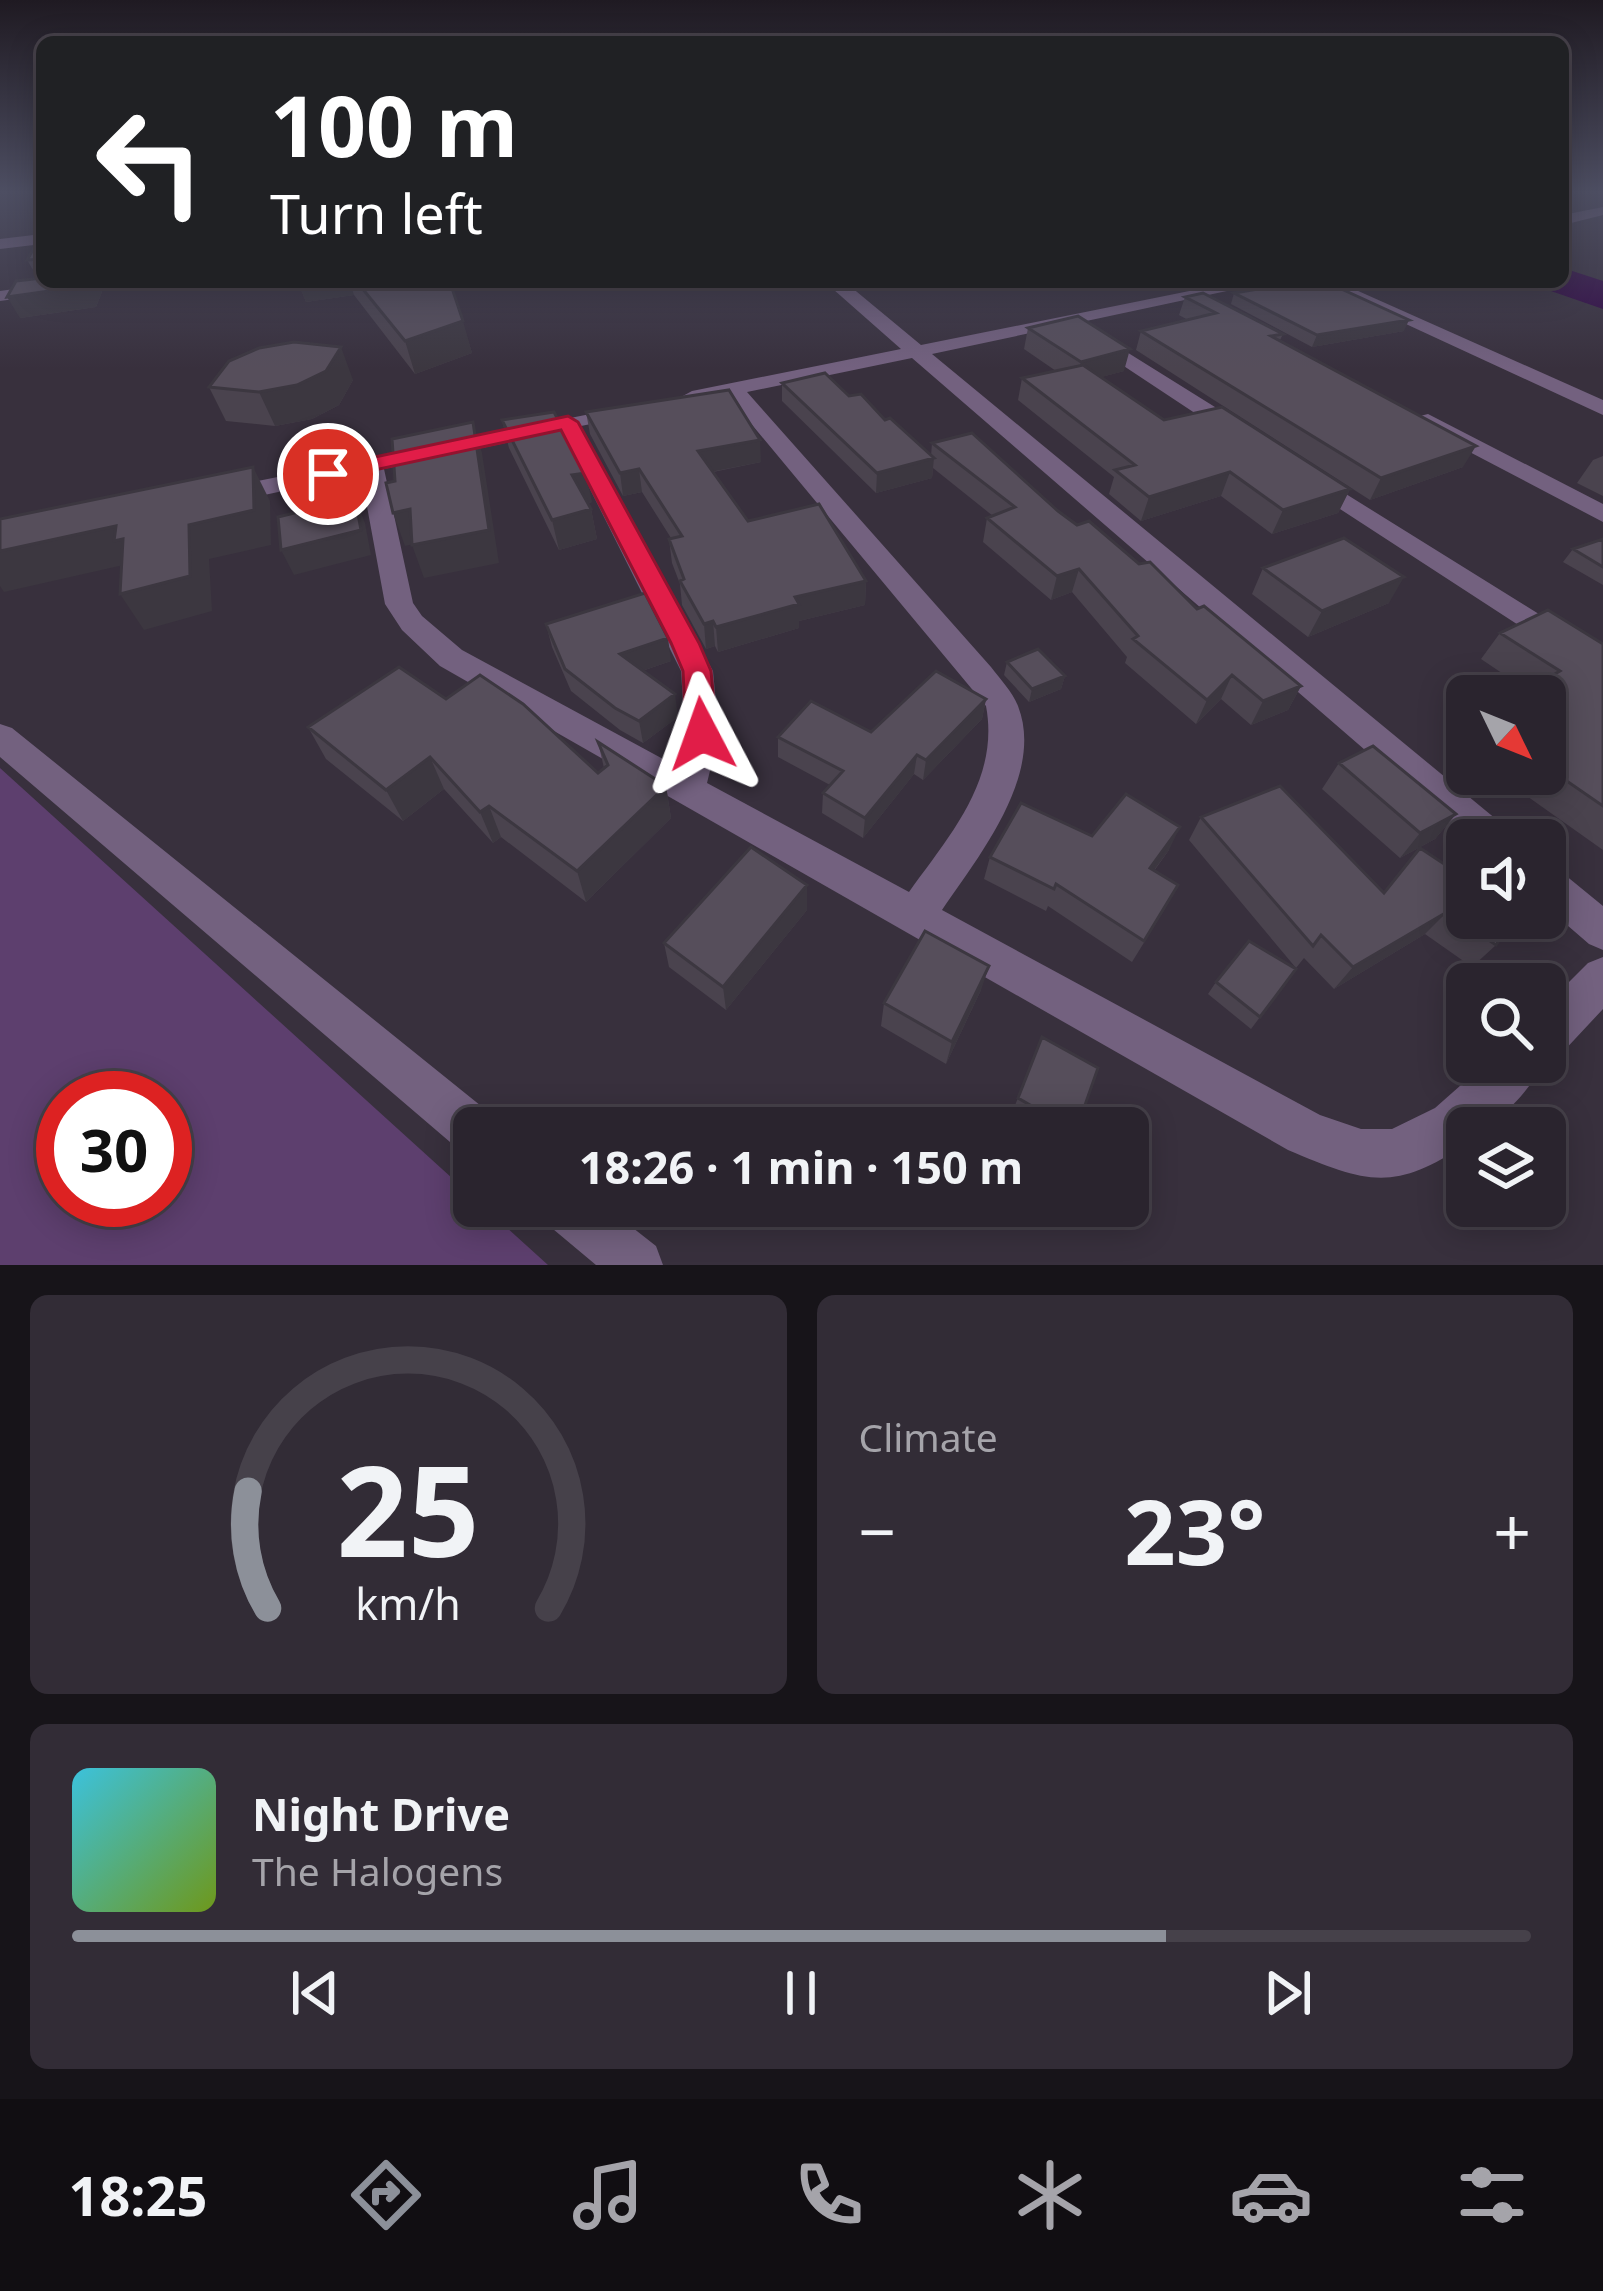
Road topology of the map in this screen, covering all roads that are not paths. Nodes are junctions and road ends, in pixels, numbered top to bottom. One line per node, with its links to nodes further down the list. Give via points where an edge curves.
1 (59, 288): 5 (street)
2 (840, 288): 9 (street)
3 (1231, 288): 6 (street)
4 (1337, 288): 12 (street)
5 (0, 296)
6 (1193, 296): 7 (street); 8 (street)
7 (1234, 317)
8 (1068, 321): 9 (street); 17 (street)
9 (916, 353): 10 (street); 20 (street)
10 (734, 389): 13 (street); 22 (street, via 1002,707 1008,750 998,788)
11 (1398, 405): 16 (street)
12 (1603, 408)
13 (568, 422): 14 (street); 19 (street, via 697,671 702,734)
14 (371, 464): 15 (street); 19 (street, via 399,604 421,632 451,658)
15 (208, 499)
16 (1603, 514)
17 (1603, 669)
18 (0, 736): 27 (street)
19 (687, 790): 22 (street)
20 (1470, 819)
21 (1566, 900): 23 (street)
22 (914, 918): 26 (street, via 1305,1133 1367,1155 1417,1149)
23 (1603, 931)
24 (1603, 978): 25 (street)
25 (1566, 1016)
26 (1498, 1083)
27 (453, 1114)
28 (591, 1227): 29 (street)
29 (637, 1265)

